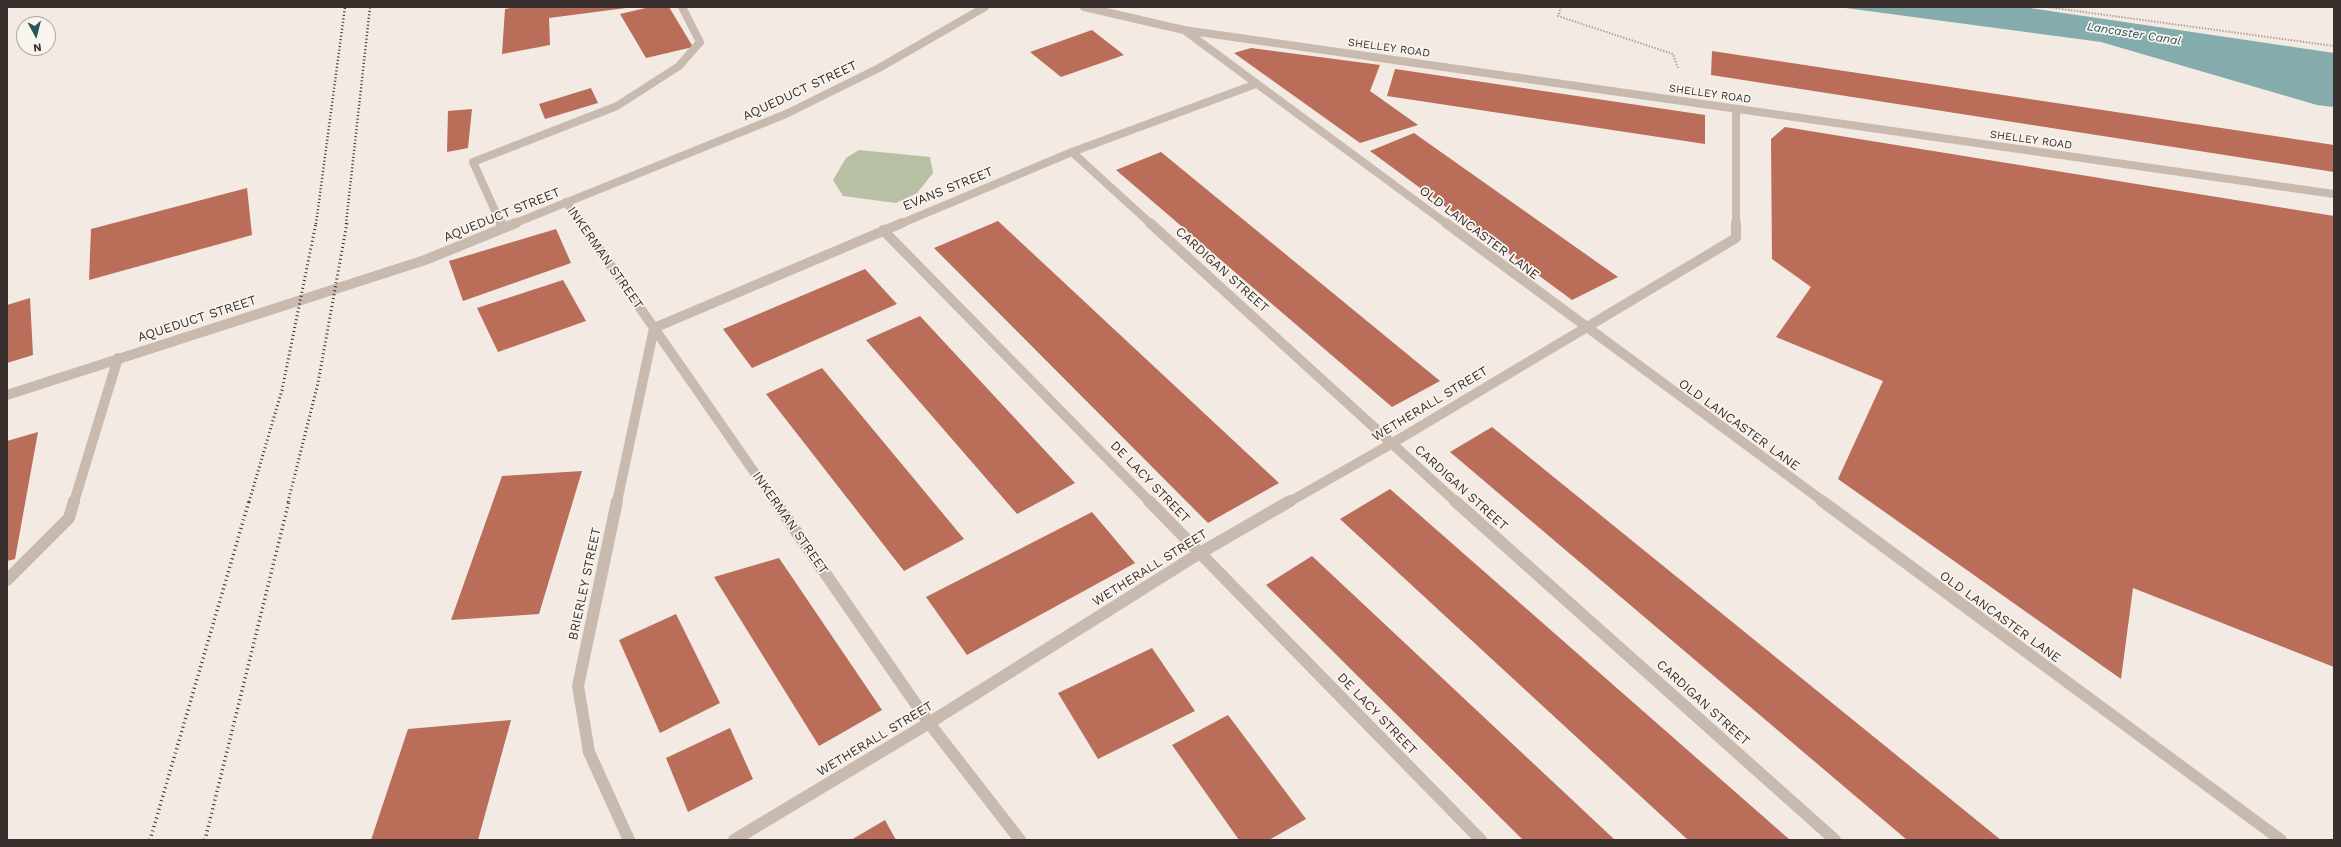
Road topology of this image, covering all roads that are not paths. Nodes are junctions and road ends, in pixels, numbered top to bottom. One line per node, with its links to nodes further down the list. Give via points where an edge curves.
1 (682, 7): 10 (street, via 700,42 679,66 618,106 473,162)
2 (985, 7): 9 (street, AQUEDUCT STREET, via 879,68 786,114)
3 (1084, 7): 4 (street, SHELLEY ROAD)
4 (1184, 30): 5 (street, OLD LANCASTER LANE); 6 (street, SHELLEY ROAD)
5 (1256, 84): 7 (street, EVANS STREET); 13 (street, OLD LANCASTER LANE)
6 (1736, 109): 8 (street, SHELLEY ROAD); 13 (street, WETHERALL STREET, via 1736,238)
7 (1072, 152): 11 (street, EVANS STREET); 16 (street, CARDIGAN STREET)
8 (2334, 194)
9 (566, 202): 10 (street, AQUEDUCT STREET); 12 (street, INKERMAN STREET)
10 (503, 228): 14 (street, AQUEDUCT STREET, via 425,260)
11 (883, 230): 12 (street, EVANS STREET); 17 (street, DE LACY STREET)
12 (654, 328): 19 (street, INKERMAN STREET); 20 (street, BRIERLEY STREET, via 578,686 589,752)
13 (1585, 328): 16 (street, WETHERALL STREET); 25 (street, OLD LANCASTER LANE)
14 (118, 358): 15 (street, AQUEDUCT STREET); 18 (street, via 69,518)
15 (7, 395)
16 (1391, 444): 17 (street, WETHERALL STREET); 24 (street, CARDIGAN STREET)
17 (1200, 553): 19 (street, WETHERALL STREET); 23 (street, DE LACY STREET)
18 (7, 580)
19 (929, 723): 21 (street, WETHERALL STREET); 22 (street, INKERMAN STREET)
20 (629, 840)
21 (734, 840)
22 (1020, 840)
23 (1481, 840)
24 (1835, 840)
25 (2281, 840)

